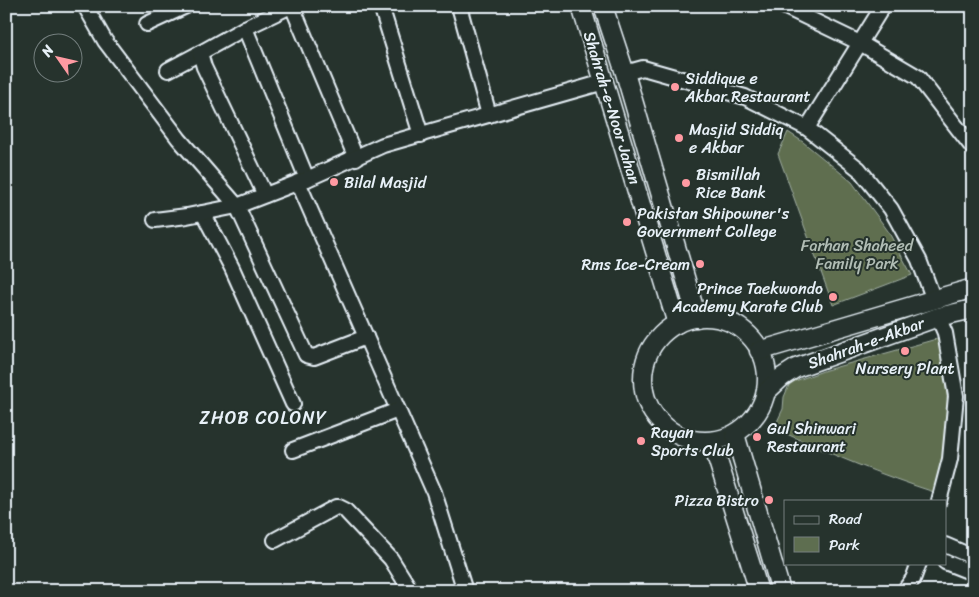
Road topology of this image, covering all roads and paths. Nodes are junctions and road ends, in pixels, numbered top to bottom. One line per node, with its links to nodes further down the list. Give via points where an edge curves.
1 (85, 6): 24 (street, via 111,49 179,139)
2 (186, 6): 10 (street)
3 (292, 6): 11 (street); 21 (street)
4 (382, 6): 19 (street)
5 (459, 6): 17 (street)
6 (581, 6): 16 (main road, Shahrah-e-Noor Jahan)
7 (603, 6): 15 (main road, Shahrah-e-Noor Jahan)
8 (783, 6): 12 (street)
9 (883, 6): 12 (street)
10 (147, 24)
11 (245, 28): 13 (street); 22 (street)
12 (860, 43): 18 (street); 20 (street, via 918,77)
13 (200, 53): 14 (street); 23 (street)
14 (168, 70)
15 (625, 73): 18 (street, via 643,68 745,97); 31 (main road, Shahrah-e-Noor Jahan)
16 (604, 82): 17 (street); 32 (main road, Shahrah-e-Noor Jahan)
17 (489, 115): 19 (street)
18 (807, 128): 28 (street, via 859,169 891,209 919,260)
19 (421, 135): 21 (street, via 383,145)
20 (973, 148)
21 (356, 158): 22 (street)
22 (303, 181): 23 (street); 33 (street)
23 (265, 195): 24 (street)
24 (237, 206): 25 (street); 33 (street, via 306,355 314,357)
25 (203, 213): 26 (street); 36 (street, via 232,268)
26 (155, 220)
27 (973, 288): 28 (main road, Shahrah-e-Akbar)
28 (934, 300): 34 (main road, Shahrah-e-Akbar)
29 (973, 309): 30 (main road, Shahrah-e-Akbar)
30 (938, 317): 35 (main road, Shahrah-e-Akbar, via 796,368); 41 (street, via 945,332 956,396 950,459)
31 (697, 318): 32 (main road); 34 (main road, via 711,317 737,326 748,334)
32 (677, 324): 39 (main road, via 653,346 643,378 645,395 667,429 690,441)
33 (366, 336): 37 (street)
34 (759, 352): 35 (main road, via 767,376)
35 (766, 392): 38 (main road, via 758,411)
36 (293, 404)
37 (398, 410): 40 (street); 49 (street, via 434,492)
38 (735, 434): 39 (main road); 51 (main road)
39 (712, 442): 50 (main road)
40 (293, 450)
41 (939, 500)
42 (275, 540): 48 (street, via 339,507 390,559)
43 (946, 545): 44 (street)
44 (973, 557)
45 (946, 562): 47 (street)
46 (919, 564): 52 (street, via 914,579)
47 (973, 573)
48 (411, 591)
49 (465, 591)
50 (759, 591)
51 (780, 591)
52 (904, 591)

